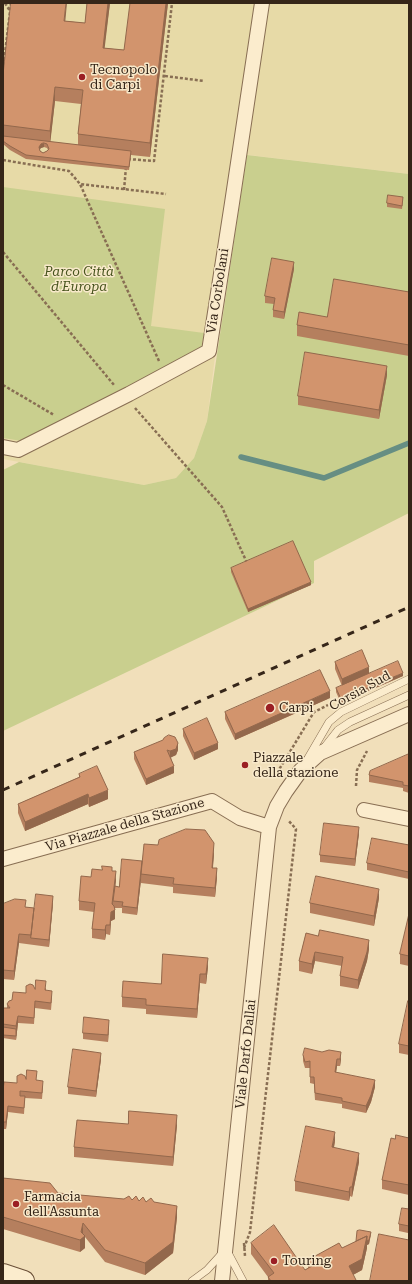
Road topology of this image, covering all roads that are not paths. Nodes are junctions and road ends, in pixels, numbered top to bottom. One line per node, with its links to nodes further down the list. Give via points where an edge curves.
1 (262, 3): 2 (street, Via Corbolani, via 209,351 18,450)
2 (3, 447)
3 (409, 679): 7 (lane, Corsia Sud, via 341,712 329,722)
4 (409, 695): 6 (lane, via 350,722 338,730)
5 (409, 714): 6 (street)
6 (320, 753): 7 (street)
7 (302, 770): 10 (street, via 277,806)
8 (364, 810): 9 (street)
9 (409, 819)
10 (269, 827): 11 (street, Via Piazzale della Stazione, via 240,818 212,801); 12 (street, Viale Darfo Dallai)
11 (3, 859)
12 (226, 1249): 13 (lane, via 207,1270); 14 (street, Viale Darfo Dallai); 15 (lane)
13 (192, 1281)
14 (222, 1281)
15 (243, 1281)

